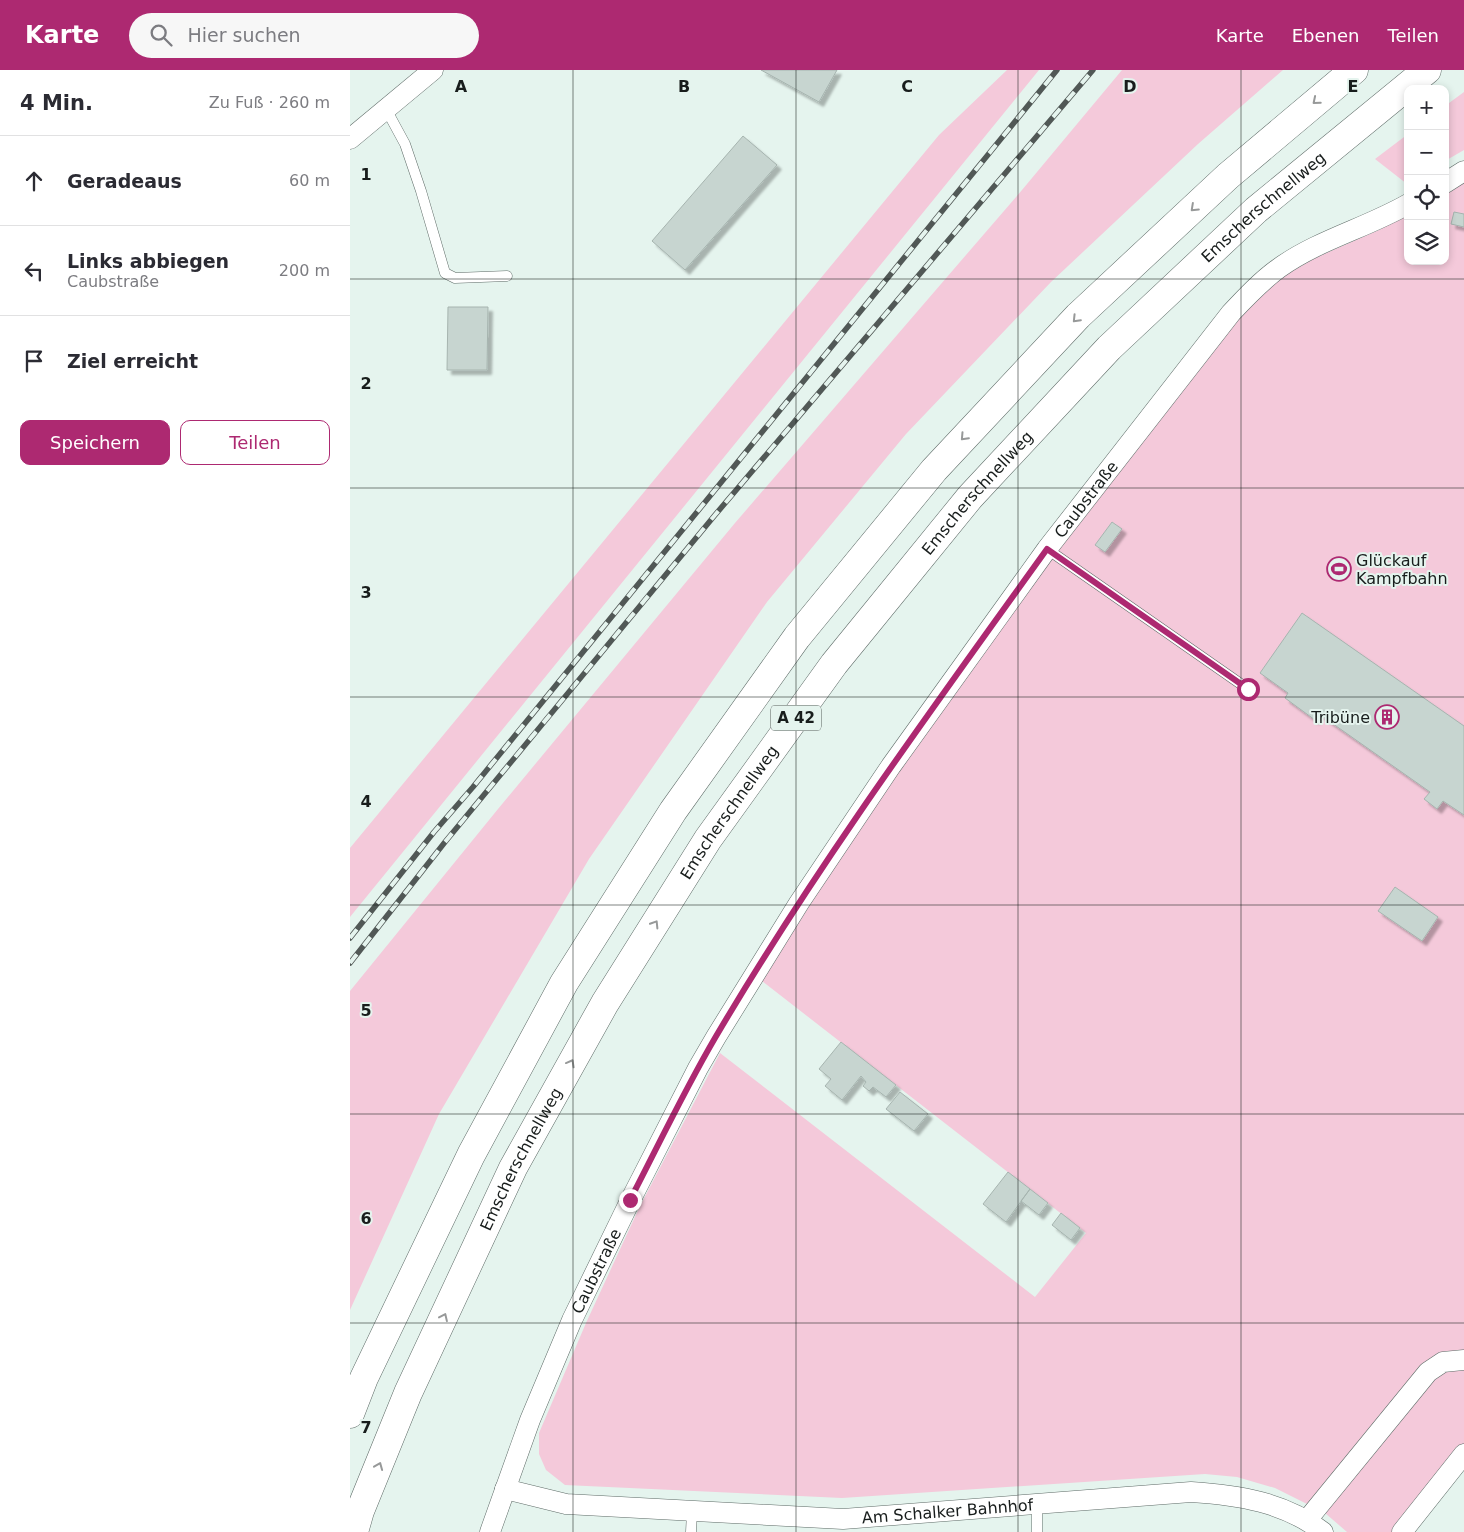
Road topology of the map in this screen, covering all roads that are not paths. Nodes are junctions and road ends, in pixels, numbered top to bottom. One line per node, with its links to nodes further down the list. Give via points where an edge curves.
1 (433, 70): 4 (street)
2 (1354, 70): 13 (highway, A 42, one-way to 13, via 1228,176 1078,316 934,470 797,637 673,811 564,983 471,1155 364,1378)
3 (1427, 70): 19 (highway, Emscherschnellweg / A 42, one-way to 3, via 408,1394 518,1160 604,1003 708,840 834,664 970,497 1109,348 1256,210)
4 (386, 109): 5 (street); 9 (lane, via 405,144 444,273 455,278)
5 (350, 139)
6 (1464, 171): 7 (street)
7 (1449, 180)
8 (1404, 206): 10 (street, Caubstraße, via 1312,249 1280,268 1254,289 1231,312)
9 (507, 276)
10 (1047, 549): 11 (lane); 15 (street, Caubstraße, via 891,766 799,903 716,1037 630,1200 572,1320)
11 (1248, 689)
12 (1464, 1360): 18 (street, via 1443,1362 1428,1372)
13 (350, 1414)
14 (1464, 1454): 24 (street)
15 (505, 1489): 17 (street, Am Schalker Bahnhof, via 566,1504); 20 (street, Caubstraße)
16 (1037, 1505): 17 (street, Am Schalker Bahnhof, via 843,1519); 18 (street, Am Schalker Bahnhof, via 1191,1492 1230,1494); 22 (lane)
17 (692, 1512): 21 (lane)
18 (1307, 1520): 23 (street, Am Schalker Bahnhof)
19 (354, 1532)
20 (490, 1532)
21 (691, 1532)
22 (1037, 1532)
23 (1323, 1532)
24 (1402, 1532)

